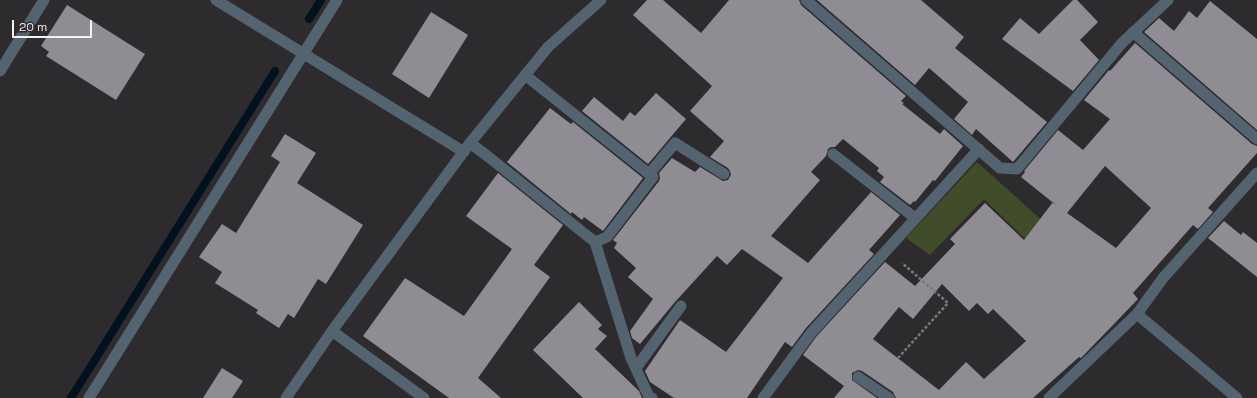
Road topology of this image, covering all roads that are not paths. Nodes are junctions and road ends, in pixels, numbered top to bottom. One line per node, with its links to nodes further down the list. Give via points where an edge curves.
1 (44, 0): 9 (street)
2 (216, 0): 8 (street)
3 (337, 0): 8 (street)
4 (601, 0): 10 (street, via 548,47)
5 (806, 0): 13 (street)
6 (1168, 0): 7 (street)
7 (1133, 32): 11 (street); 13 (street, via 1017,169 1000,168)
8 (304, 54): 12 (street); 25 (street)
9 (0, 72)
10 (525, 75): 12 (street); 16 (street)
11 (1257, 139)
12 (467, 148): 19 (street, via 490,158); 22 (street)
13 (979, 149): 18 (street)
14 (833, 154): 18 (street)
15 (1257, 173): 21 (street, via 1163,278)
16 (649, 174): 17 (street, via 675,143); 19 (street, via 653,177 608,237)
17 (724, 174)
18 (915, 218): 29 (street, via 811,333)
19 (595, 242): 23 (street)
20 (681, 306): 23 (street)
21 (1137, 314): 31 (street); 32 (street)
22 (332, 331): 26 (street); 27 (street)
23 (636, 368): 28 (street)
24 (858, 377): 30 (street)
25 (89, 398)
26 (286, 398)
27 (424, 398)
28 (650, 398)
29 (762, 398)
30 (889, 398)
31 (1049, 398)
32 (1237, 398)

